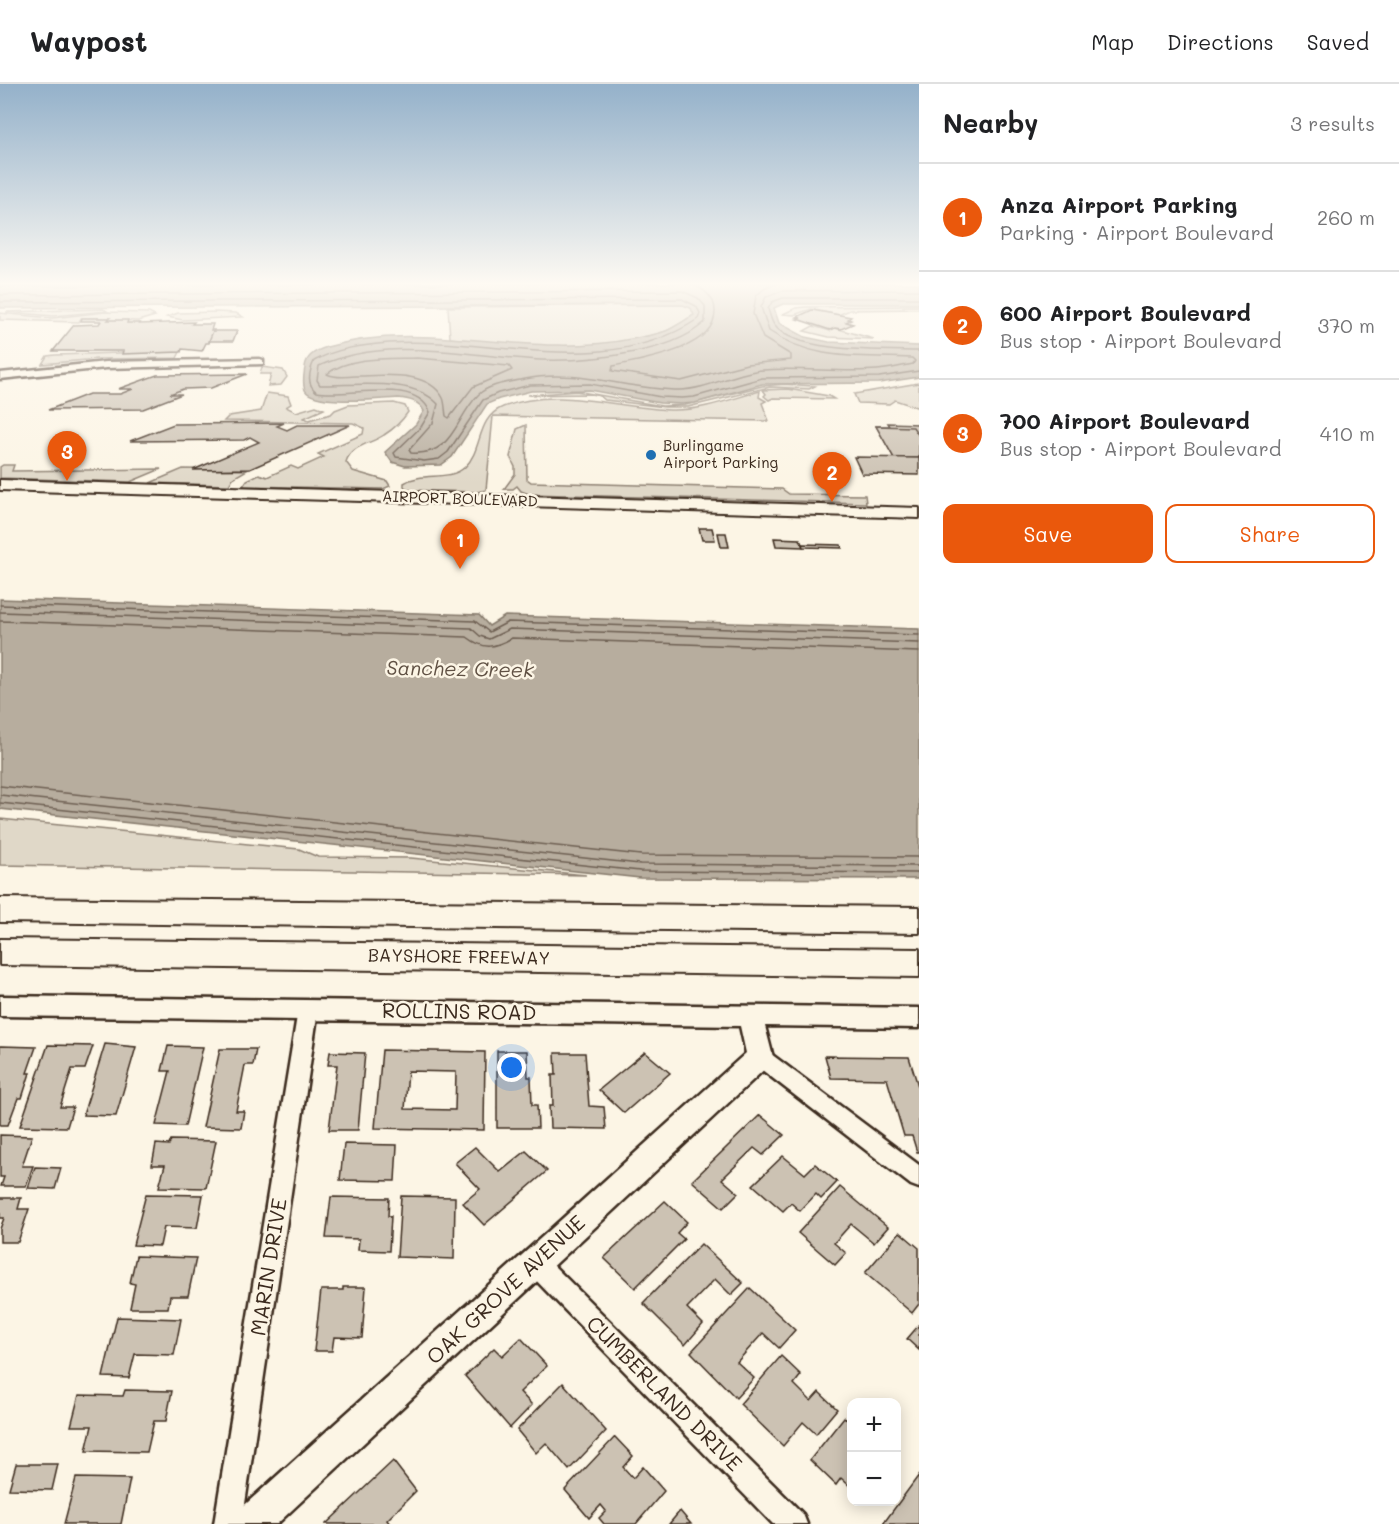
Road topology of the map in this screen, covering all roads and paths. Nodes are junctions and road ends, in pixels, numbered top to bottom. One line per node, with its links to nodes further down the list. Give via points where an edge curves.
1 (260, 362): 2 (street, via 106,365)
2 (0, 376)
3 (0, 486): 5 (main road, AIRPORT BOULEVARD)
4 (0, 498): 5 (main road, AIRPORT BOULEVARD)
5 (233, 499): 6 (main road, AIRPORT BOULEVARD)
6 (735, 513): 7 (main road, AIRPORT BOULEVARD); 8 (main road, AIRPORT BOULEVARD)
7 (919, 513)
8 (919, 524)
9 (0, 910): 10 (highway)
10 (919, 920)
11 (0, 952): 12 (highway, BAYSHORE FREEWAY)
12 (919, 963)
13 (0, 1006): 14 (street, ROLLINS ROAD)
14 (308, 1010): 15 (street, ROLLINS ROAD); 20 (street, MARIN DRIVE)
15 (750, 1016): 16 (street, ROLLINS ROAD); 17 (street)
16 (919, 1018)
17 (760, 1057): 18 (street); 19 (street, OAK GROVE AVENUE)
18 (919, 1179)
19 (535, 1263): 21 (street, OAK GROVE AVENUE); 22 (street, CUMBERLAND DRIVE)
20 (228, 1524)
21 (251, 1524)
22 (793, 1524)

